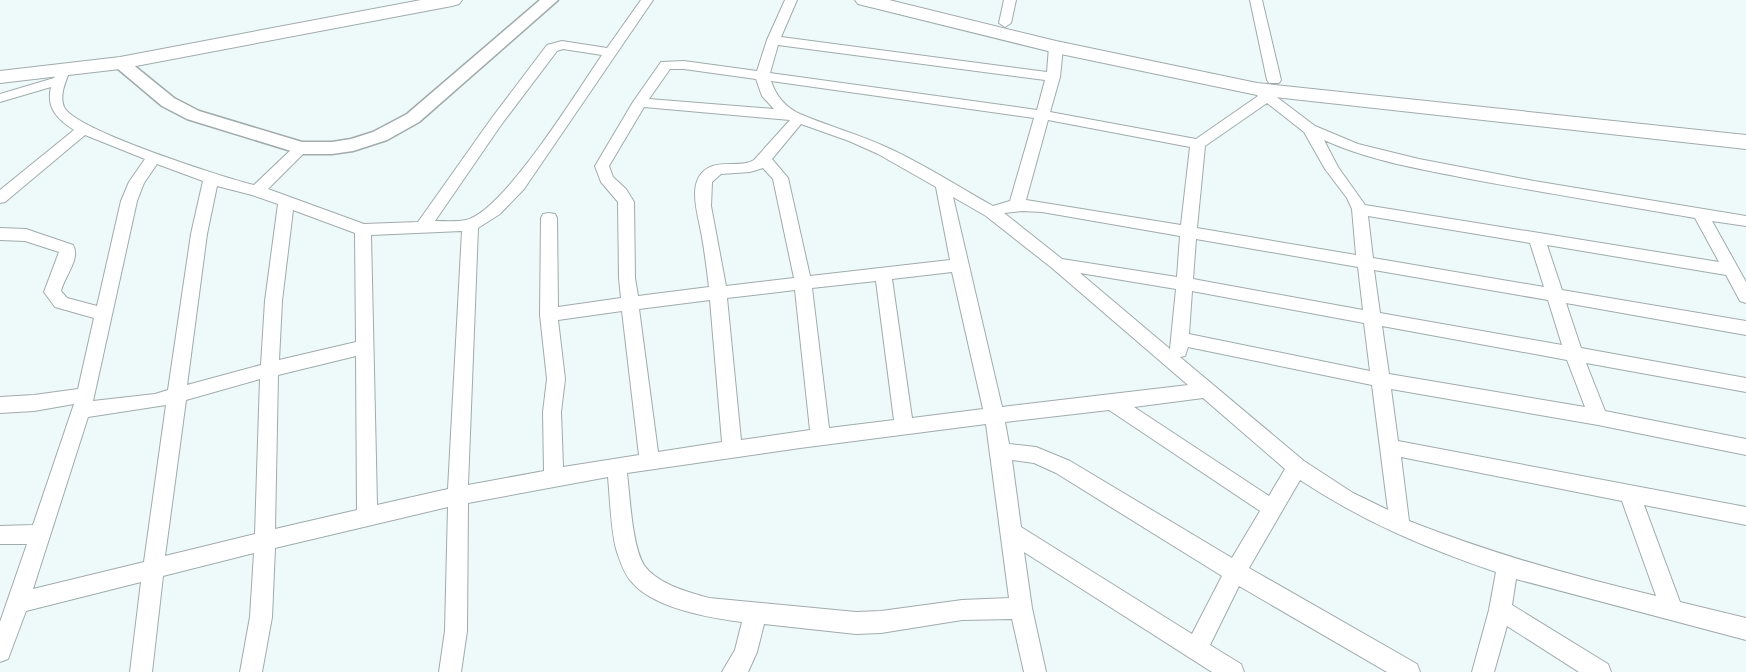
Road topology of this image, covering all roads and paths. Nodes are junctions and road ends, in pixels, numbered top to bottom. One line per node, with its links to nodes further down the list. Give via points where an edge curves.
1 (393, 0): 10 (main road)
2 (452, 0): 10 (main road)
3 (549, 0): 31 (street, via 412,118 380,136 353,145)
4 (647, 0): 14 (street)
5 (792, 0): 12 (street)
6 (865, 0): 13 (main road)
7 (908, 0): 11 (main road)
8 (1010, 0): 11 (street)
9 (1256, 0): 21 (street)
10 (343, 16): 15 (main road); 16 (main road, via 114,52)
11 (1005, 22): 21 (main road, via 1227,72)
12 (773, 40): 18 (street); 20 (street)
13 (1056, 47): 20 (street); 21 (main road)
14 (612, 53): 45 (street, via 519,185 495,210); 46 (street, via 562,45 552,48)
15 (120, 64): 17 (main road); 31 (street, via 168,102 192,115)
16 (0, 65)
17 (61, 75): 19 (main road); 22 (street); 27 (street, via 56,106 59,113)
18 (762, 76): 23 (street, via 669,64); 24 (street); 25 (street, via 772,100)
19 (0, 77)
20 (1053, 77): 24 (street)
21 (1266, 88): 26 (main road); 28 (street); 29 (main road); 30 (street)
22 (0, 98)
23 (640, 102): 25 (street); 61 (street, via 602,166 608,183 624,196 626,202)
24 (1042, 115): 30 (street); 39 (street)
25 (795, 117): 33 (street); 35 (street, via 884,151)
26 (1746, 128)
27 (84, 129): 32 (street); 37 (street)
28 (1310, 129): 40 (street, via 1332,169); 42 (street, via 1353,148 1410,162)
29 (1746, 142)
30 (1198, 144): 48 (street)
31 (301, 148): 36 (street)
32 (154, 157): 34 (street); 62 (street, via 128,201)
33 (764, 160): 56 (street, via 780,178); 58 (street, via 753,167 717,170 705,183 704,206)
34 (212, 179): 36 (street); 74 (street, via 202,210)
35 (942, 186): 41 (street); 53 (street)
36 (257, 192): 38 (street)
37 (0, 198)
38 (286, 203): 47 (street); 70 (street, via 278,247)
39 (1017, 205): 41 (street, via 1004,206); 48 (street)
40 (1360, 209): 50 (street); 51 (street)
41 (992, 212): 52 (street)
42 (1700, 213): 44 (street); 54 (street)
43 (549, 218): 63 (street)
44 (1746, 221)
45 (470, 225): 46 (street); 91 (street)
46 (423, 227): 47 (street)
47 (362, 230): 67 (street)
48 (1190, 233): 51 (street); 57 (street)
49 (0, 234): 62 (street, via 26,235 67,249 52,292 62,303)
50 (1537, 239): 54 (street); 59 (street)
51 (1364, 261): 59 (street); 64 (street)
52 (1058, 264): 57 (street); 69 (street)
53 (959, 265): 55 (street); 78 (street)
54 (1731, 270): 60 (street)
55 (883, 274): 56 (street); 80 (street)
56 (804, 284): 58 (street); 81 (street)
57 (1186, 284): 64 (street); 66 (street)
58 (719, 294): 61 (street); 84 (street)
59 (1553, 294): 65 (street); 68 (street)
60 (1746, 297)
61 (630, 302): 63 (street); 86 (street)
62 (104, 314): 75 (street)
63 (549, 315): 89 (street, via 556,379 552,412)
64 (1372, 318): 68 (street); 71 (street)
65 (1746, 328)
66 (1181, 339): 69 (street); 71 (street)
67 (364, 347): 70 (street); 93 (street)
68 (1574, 354): 72 (street); 79 (street)
69 (1178, 364): 73 (street)
70 (268, 370): 74 (street); 99 (street)
71 (1381, 380): 79 (street); 82 (street)
72 (1746, 385)
73 (1207, 390): 76 (street); 88 (street)
74 (178, 395): 75 (street, via 140,404); 101 (street)
75 (84, 402): 77 (street); 97 (street)
76 (1112, 402): 78 (street); 92 (street)
77 (0, 405)
78 (994, 415): 80 (street); 85 (street)
79 (1598, 417): 83 (street)
80 (904, 426): 81 (street)
81 (820, 436): 84 (street)
82 (1389, 447): 90 (street); 95 (street)
83 (1746, 447)
84 (732, 449): 86 (street)
85 (1001, 450): 96 (street); 102 (street, via 1036,455 1063,468)
86 (649, 461): 87 (street)
87 (616, 466): 89 (street); 107 (street, via 627,551 637,573 652,586 684,601 709,608)
88 (1297, 468): 92 (street); 95 (street, via 1346,500)
89 (554, 477): 91 (street)
90 (1630, 495): 94 (street); 106 (street)
91 (458, 496): 93 (street); 114 (street, via 456,631)
92 (1273, 510): 102 (street)
93 (367, 516): 99 (street)
94 (1746, 516)
95 (1400, 527): 100 (street)
96 (1011, 532): 104 (street); 110 (street)
97 (40, 534): 98 (street); 103 (street)
98 (0, 535)
99 (264, 541): 101 (street); 113 (street, via 261,617)
100 (1507, 567): 105 (street); 106 (street)
101 (153, 570): 103 (street); 112 (street)
102 (1235, 572): 110 (street); 118 (street)
103 (18, 602): 108 (street)
104 (1021, 608): 107 (street, via 962,610 864,623); 116 (street)
105 (1500, 610): 119 (street); 120 (street)
106 (1672, 610): 109 (street)
107 (755, 612): 115 (street, via 747,650)
108 (5, 626): 111 (street)
109 (1746, 629)
110 (1196, 649): 117 (street)
111 (0, 651)
112 (141, 672)
113 (251, 672)
114 (450, 672)
115 (733, 672)
116 (1034, 672)
117 (1232, 672)
118 (1409, 672)
119 (1483, 672)
120 (1600, 672)

